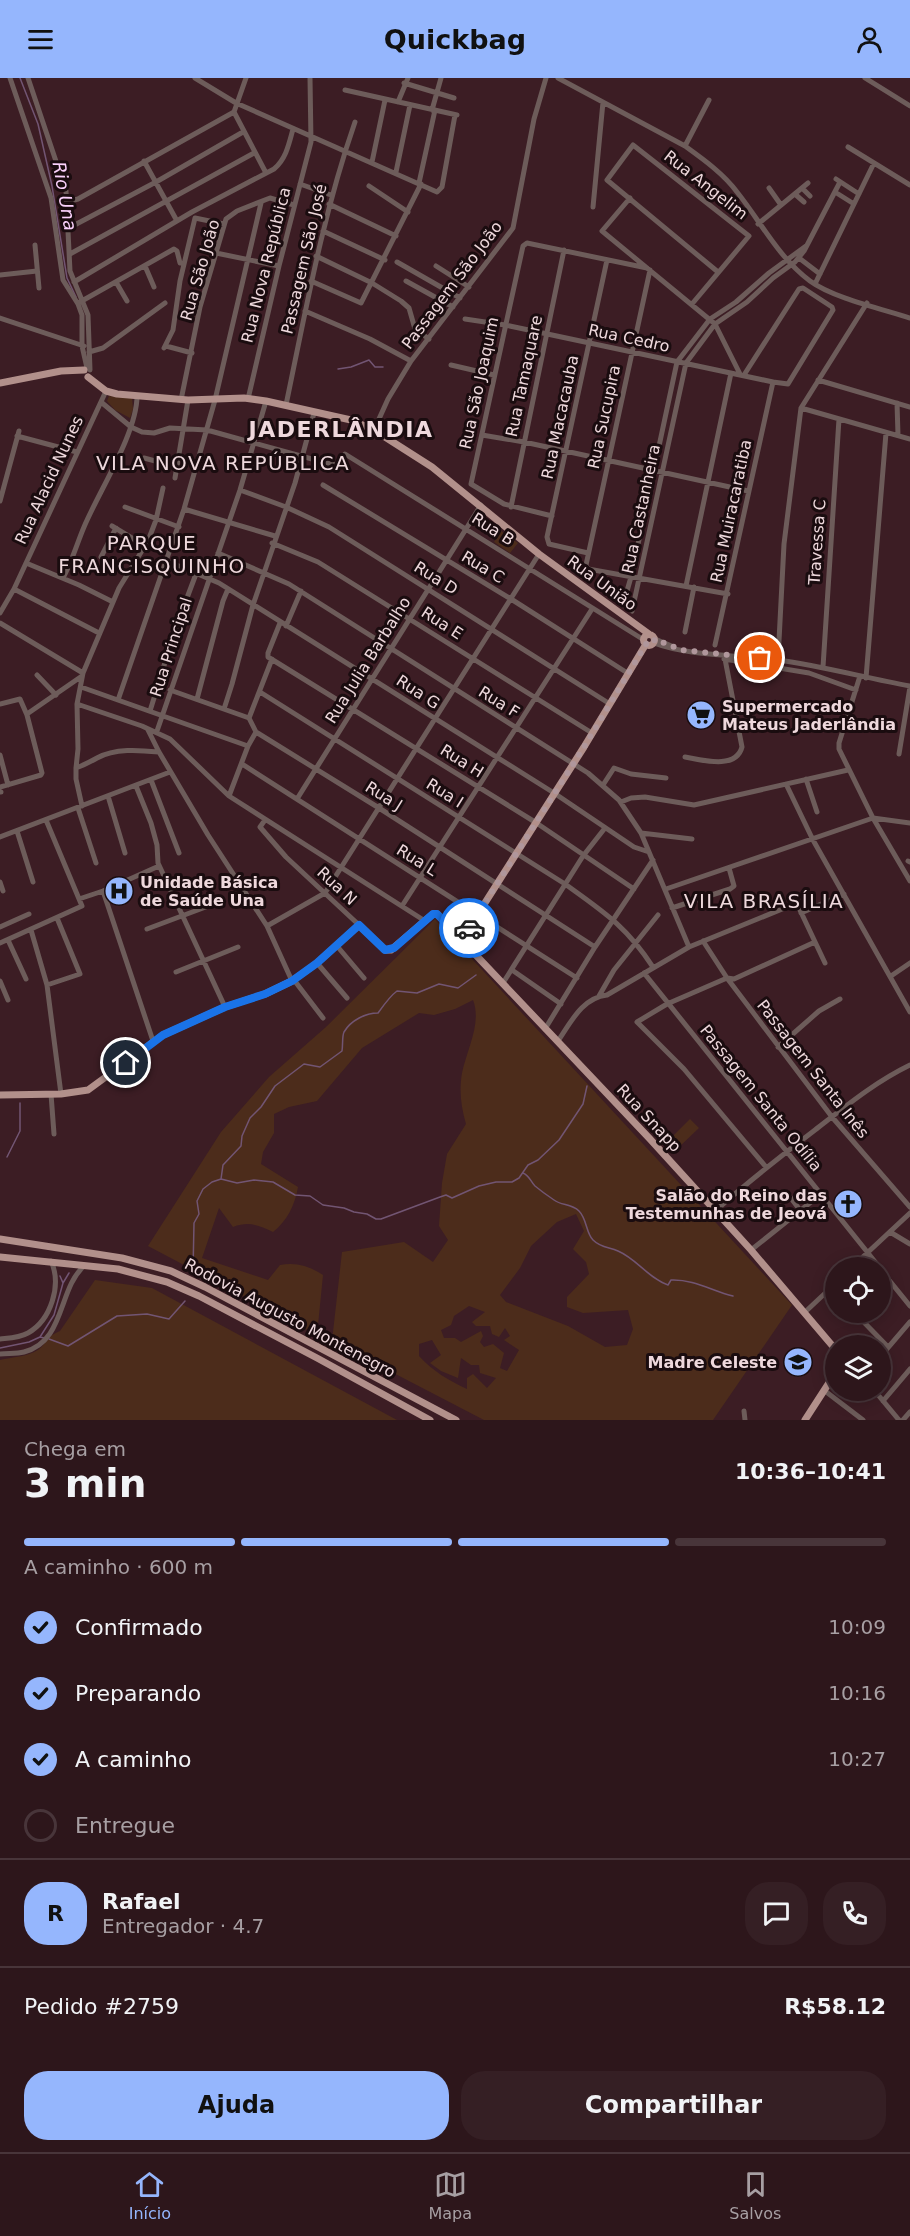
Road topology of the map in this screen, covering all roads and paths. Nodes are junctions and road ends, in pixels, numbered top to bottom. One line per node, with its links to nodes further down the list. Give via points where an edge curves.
1 (10, 78): 100 (street, via 51,198 63,280)
2 (28, 78): 52 (street)
3 (195, 78): 11 (street)
4 (246, 78): 19 (street)
5 (310, 78): 27 (street, Rua Nova República)
6 (441, 78): 13 (street)
7 (546, 78): 96 (street, Passagem São João, via 513,228)
8 (558, 78): 18 (street)
9 (865, 78): 21 (street)
10 (406, 79): 13 (street); 17 (street)
11 (203, 80): 19 (street)
12 (345, 90): 15 (street)
13 (437, 93): 14 (street); 22 (street)
14 (454, 98)
15 (385, 100): 17 (street); 33 (street)
16 (709, 100): 28 (street)
17 (398, 102): 20 (street)
18 (603, 102): 28 (street); 59 (street)
19 (236, 104): 23 (street); 25 (street)
20 (410, 105): 22 (street); 35 (street)
21 (910, 106)
22 (433, 110): 40 (street); 40 (street, via 457,115 442,187 434,191)
23 (234, 112): 26 (street); 32 (street)
24 (355, 122): 30 (street, Passagem São José)
25 (293, 129): 27 (street); 36 (street, via 280,163)
26 (243, 132): 31 (street); 37 (street)
27 (310, 137): 30 (street); 39 (street, Rua Nova República)
28 (685, 146): 63 (street, via 736,190)
29 (848, 147): 34 (street)
30 (345, 150): 33 (street); 47 (street, Passagem São José)
31 (254, 153): 36 (street); 51 (street)
32 (144, 161): 37 (street); 52 (street)
33 (372, 162): 35 (street)
34 (874, 163): 41 (street); 46 (street)
35 (396, 172): 40 (street)
36 (266, 173): 61 (street)
37 (156, 182): 51 (street); 64 (street)
38 (808, 183): 44 (street)
39 (300, 184): 47 (street); 57 (street, Rua Nova República)
40 (420, 184): 60 (street)
41 (910, 185)
42 (369, 186): 60 (street)
43 (769, 188): 58 (street)
44 (802, 188): 48 (street); 49 (street)
45 (835, 192): 46 (street, via 838,181); 56 (street); 68 (street)
46 (859, 194): 56 (street)
47 (331, 195): 55 (street, Passagem São José)
48 (796, 195): 54 (street); 58 (street)
49 (810, 196)
50 (630, 198): 83 (street, via 602,231); 85 (street); 85 (street, Rua Angelim, via 607,180 633,145 749,236)
51 (166, 201): 61 (street); 71 (street)
52 (67, 202): 64 (street)
53 (261, 202): 57 (street, Rua São João, via 270,198); 62 (street, Rua São João, via 229,216); 76 (street)
54 (804, 202)
55 (329, 204): 65 (street, Passagem São José); 66 (street)
56 (854, 204): 86 (street)
57 (294, 205): 81 (street, Rua Nova República)
58 (781, 205): 63 (street)
59 (593, 207)
60 (408, 212): 66 (street)
61 (177, 221): 91 (street)
62 (225, 224): 70 (street, Rua São João); 117 (street, via 195,218 173,330 165,347)
63 (758, 224): 79 (street)
64 (67, 229): 71 (street)
65 (322, 231): 72 (street, Passagem São José); 74 (street)
66 (396, 236): 74 (street)
67 (35, 245): 84 (street)
68 (806, 246): 73 (street); 79 (street)
69 (564, 250): 75 (street); 111 (street, Rua São Joaquim, via 524,244); 112 (street, Rua Tamaquare)
70 (216, 253): 76 (street); 117 (street, Rua São João)
71 (70, 254): 91 (street)
72 (316, 256): 89 (street, Passagem São José); 93 (street)
73 (800, 258): 79 (street); 86 (street)
74 (384, 260): 93 (street)
75 (607, 260): 83 (street); 114 (street, Rua Macacauba)
76 (248, 261): 81 (street); 133 (street)
77 (398, 262): 98 (street)
78 (180, 263): 80 (street, via 175,248)
79 (789, 263): 88 (street, Rua Castanheira); 94 (street)
80 (145, 266): 92 (street); 95 (street)
81 (279, 266): 131 (street, Rua Nova República)
82 (436, 266): 96 (street)
83 (649, 269): 102 (street); 116 (street, Rua Sucupira)
84 (37, 271): 87 (street); 97 (street)
85 (718, 272): 102 (street, Rua Angelim)
86 (820, 274): 94 (street)
87 (0, 275)
88 (771, 275): 109 (street, Rua Castanheira); 110 (street, Rua Castanheira, via 747,302)
89 (311, 281): 93 (street, via 359,304); 105 (street, Passagem São José)
90 (406, 281): 104 (street)
91 (74, 282): 100 (street)
92 (116, 282): 99 (street); 100 (street)
93 (372, 283): 113 (street, via 401,300 409,308 415,329)
94 (815, 285): 103 (street)
95 (154, 286)
96 (469, 287): 98 (street, Passagem São João)
97 (39, 288)
98 (460, 298): 104 (street, Passagem São João)
99 (127, 301)
100 (80, 302): 115 (street, via 88,315)
101 (165, 303): 115 (street, via 103,348)
102 (692, 303): 109 (street)
103 (867, 303): 108 (street); 126 (street)
104 (453, 307): 113 (street, Passagem São João)
105 (305, 311): 118 (street); 137 (street, Passagem São José)
106 (0, 318): 115 (street)
107 (465, 318): 111 (street, Rua Cedro)
108 (910, 318)
109 (710, 319): 110 (street); 119 (street, Rua Castanheira)
110 (715, 324): 120 (street, Rua Castanheira); 125 (street)
111 (505, 325): 112 (street, Rua Cedro); 124 (street, Rua São Joaquim)
112 (547, 334): 114 (street, Rua Cedro); 150 (street, Rua Tamaquare)
113 (429, 339): 118 (street, Passagem São João)
114 (590, 343): 116 (street, Rua Cedro); 152 (street, Rua Macacauba)
115 (87, 348): 122 (street); 122 (street, via 91,362)
116 (632, 351): 119 (street, Rua Cedro); 156 (street, Rua Sucupira)
117 (192, 353): 132 (street, Rua São João)
118 (411, 361): 145 (street, Passagem São João)
119 (677, 362): 120 (street, Rua Cedro); 158 (street, Rua Castanheira)
120 (686, 363): 123 (street, Rua Cedro); 159 (street, Rua Castanheira)
121 (452, 365): 124 (street)
122 (87, 372): 128 (main road, via 75,370); 129 (main road)
123 (731, 373): 125 (street, Rua Cedro); 161 (street)
124 (494, 375): 147 (street, Rua São Joaquim)
125 (742, 375): 127 (street, Rua Cedro); 127 (street, Rua Cedro, via 784,309 803,288 832,310 788,384)
126 (818, 380): 136 (street); 139 (street)
127 (773, 382): 165 (street, Rua Muiracaratiba)
128 (0, 383)
129 (106, 390): 130 (main road, Rua União); 135 (street, Rua Alacid Nunes)
130 (137, 396): 132 (main road, Rua União); 142 (street)
131 (248, 399): 133 (main road, Rua União); 134 (main road, Rua União)
132 (185, 400): 133 (main road, Rua União); 143 (street, Rua São João)
133 (215, 400): 144 (street)
134 (266, 401): 137 (main road, Rua União); 151 (street, Rua Principal)
135 (101, 402): 142 (street); 153 (street, Rua Alacid Nunes)
136 (897, 403): 138 (street); 148 (street)
137 (286, 405): 140 (main road, Rua União)
138 (910, 407)
139 (801, 408): 141 (street); 223 (street, via 784,544)
140 (314, 412): 145 (main road, Rua União); 154 (street)
141 (838, 419): 146 (street); 224 (street, Travessa C)
142 (131, 427): 143 (street, via 147,433); 191 (street)
143 (184, 428): 144 (street); 157 (street, Rua São João)
144 (207, 430): 151 (street); 171 (street)
145 (375, 430): 167 (main road, Rua União, via 432,467)
146 (886, 433): 148 (street); 229 (street)
147 (482, 435): 150 (street); 170 (street, Rua São Joaquim, via 471,484)
148 (898, 435): 149 (street)
149 (910, 439)
150 (524, 442): 152 (street); 170 (street, Rua Tamaquare)
151 (254, 445): 154 (street); 164 (street, Rua Principal)
152 (567, 451): 156 (street); 172 (street, Rua Macacauba)
153 (77, 452): 166 (street, via 18,433); 186 (street, Rua Alacid Nunes)
154 (302, 457): 169 (street); 176 (street, Rua B, via 337,465 345,454)
155 (144, 458): 157 (street)
156 (609, 460): 158 (street); 181 (street, Rua Sucupira)
157 (178, 467): 160 (street, Rua São João)
158 (654, 470): 159 (street); 190 (street, Rua Castanheira)
159 (662, 471): 161 (street); 193 (street, Rua Castanheira)
160 (175, 478)
161 (708, 482): 165 (street); 194 (street)
162 (323, 485): 184 (street, Rua C)
163 (164, 488): 173 (street)
164 (240, 490): 169 (street, Rua D); 174 (street, Rua Principal)
165 (748, 491): 200 (street, Rua Muiracaratiba)
166 (0, 501)
167 (481, 506): 176 (street, Rua Julia Barbalho); 182 (main road, Rua União)
168 (125, 507): 173 (street)
169 (286, 507): 177 (street); 198 (street, Rua D, via 329,527)
170 (511, 507): 172 (street)
171 (184, 509): 174 (street); 175 (street)
172 (552, 516): 181 (street, Rua Macacauba, via 549,544)
173 (156, 520): 175 (street); 179 (street)
174 (229, 521): 177 (street); 180 (street, Rua Principal)
175 (179, 527): 185 (street)
176 (466, 529): 184 (street, Rua Julia Barbalho); 187 (street, Rua B)
177 (275, 536): 178 (street)
178 (272, 543): 188 (street); 208 (street, Rua E, via 309,557)
179 (145, 546): 183 (street, via 114,527); 204 (street)
180 (218, 553): 188 (street, Rua F); 192 (street, Rua Principal)
181 (588, 553): 190 (street, Rua Sucupira, via 588,569)
182 (539, 554): 187 (street); 216 (main road, Rua União)
183 (101, 557)
184 (447, 560): 198 (street, Rua Julia Barbalho); 202 (street, Rua C)
185 (167, 561): 189 (street, Rua G); 240 (street)
186 (26, 563): 191 (street); 196 (street, Rua Alacid Nunes)
187 (530, 568): 202 (street); 206 (street, Rua B)
188 (263, 572): 199 (street, Rua F); 205 (street)
189 (196, 574): 192 (street, Rua G); 246 (street)
190 (631, 577): 193 (street); 193 (street, Rua Castanheira, via 623,605 632,611)
191 (63, 578): 204 (street)
192 (208, 579): 197 (street, Rua G); 234 (street, Rua Principal)
193 (640, 579): 194 (street)
194 (686, 586): 195 (street)
195 (694, 587): 200 (street); 213 (street)
196 (14, 589): 203 (street, Rua Alacid Nunes); 214 (street)
197 (228, 589): 205 (street, Rua G); 239 (street)
198 (428, 590): 208 (street, Rua Julia Barbalho); 212 (street, Rua D)
199 (301, 591): 211 (street); 218 (street, Rua F)
200 (728, 594): 217 (street, Rua Muiracaratiba)
201 (0, 598): 203 (street)
202 (511, 599): 212 (street); 215 (street, Rua C)
203 (7, 601): 207 (street, Rua Alacid Nunes)
204 (113, 602): 214 (street)
205 (253, 605): 210 (street, Rua G); 244 (street)
206 (592, 609): 215 (street); 216 (street, Rua B)
207 (0, 613)
208 (410, 619): 218 (street, Rua Julia Barbalho); 221 (street, Rua E)
209 (0, 623): 228 (street)
210 (280, 623): 211 (street, Rua G); 220 (street, via 268,653)
211 (286, 627): 230 (street, Rua G)
212 (491, 628): 221 (street); 225 (street, Rua D)
213 (685, 632)
214 (99, 633): 228 (street)
215 (573, 639): 225 (street); 226 (street, Rua C)
216 (650, 640): 219 (street, Rua B, via 681,650); 226 (main road)
217 (715, 645)
218 (391, 649): 230 (street, Rua Julia Barbalho); 233 (street, Rua F)
219 (715, 654): 222 (street); 223 (street, Rua B)
220 (272, 659): 236 (street); 245 (street, Rua H)
221 (472, 659): 233 (street); 238 (street, Rua E)
222 (725, 659): 235 (street, via 809,673); 262 (street, via 742,747 740,754 712,762)
223 (778, 660): 224 (street, Rua B)
224 (823, 667): 229 (street, Rua B)
225 (554, 668): 238 (street); 243 (street, Rua D)
226 (628, 674): 243 (main road)
227 (38, 675): 237 (street)
228 (83, 675): 232 (street); 237 (street)
229 (863, 677): 231 (street, Rua B); 235 (street)
230 (372, 678): 245 (street, Rua Julia Barbalho); 250 (street, Rua G)
231 (910, 686): 260 (street)
232 (81, 687): 240 (street); 242 (street)
233 (453, 689): 250 (street); 251 (street, Rua F)
234 (170, 690): 239 (street); 248 (street, Rua Principal)
235 (856, 690): 268 (street, via 839,743)
236 (260, 693): 249 (street); 256 (street, Rua I)
237 (56, 694): 247 (street)
238 (534, 698): 251 (street); 255 (street, Rua E)
239 (197, 699): 244 (street)
240 (118, 700): 246 (street)
241 (0, 704): 247 (street, via 20,699)
242 (77, 704): 252 (street); 266 (street)
243 (610, 704): 255 (main road)
244 (224, 709): 249 (street)
245 (353, 709): 256 (street, Rua Julia Barbalho); 258 (street, Rua H)
246 (150, 711): 248 (street)
247 (27, 714): 275 (street, via 42,773)
248 (162, 717): 253 (street, Rua Principal); 257 (street)
249 (249, 718): 254 (street)
250 (434, 718): 258 (street); 263 (street, Rua G)
251 (515, 728): 263 (street); 264 (street, Rua F)
252 (148, 730): 253 (street); 259 (street)
253 (158, 731): 282 (street)
254 (256, 732): 257 (street); 267 (street, Rua J)
255 (592, 733): 264 (main road)
256 (335, 739): 267 (street, Rua Julia Barbalho); 271 (street, Rua I)
257 (248, 746): 265 (street)
258 (416, 748): 271 (street); 278 (street, Rua H)
259 (159, 752): 266 (street, via 132,750); 269 (street)
260 (899, 754)
261 (0, 755): 275 (street)
262 (685, 757)
263 (496, 758): 278 (street); 280 (street, Rua G)
264 (573, 763): 277 (street, Rua F); 280 (main road)
265 (242, 764): 282 (street); 283 (street, Rua L)
266 (76, 768): 285 (street)
267 (315, 769): 283 (street, Rua Julia Barbalho); 286 (street, Rua J)
268 (848, 770): 272 (street); 289 (street)
269 (170, 772): 273 (street); 339 (street)
270 (666, 778): 277 (street, via 614,768)
271 (397, 779): 286 (street); 288 (street, Rua I)
272 (806, 779): 274 (street); 287 (street)
273 (151, 780): 276 (street); 304 (street)
274 (786, 784): 284 (street, via 694,805 645,797); 300 (street)
275 (8, 785): 279 (street)
276 (136, 786): 281 (street); 309 (street, via 151,823)
277 (603, 786): 284 (street, Rua F)
278 (477, 787): 288 (street); 292 (street, Rua H)
279 (0, 791)
280 (554, 793): 292 (main road); 294 (street, Rua G)
281 (108, 795): 285 (street); 303 (street)
282 (229, 796): 291 (street)
283 (297, 799): 298 (street, Rua L)
284 (621, 802): 296 (street, Rua F)
285 (80, 807): 290 (street); 308 (street)
286 (379, 808): 298 (street); 301 (street, Rua J)
287 (817, 812)
288 (459, 818): 301 (street); 305 (street, Rua I)
289 (873, 818): 293 (street); 300 (street); 313 (street)
290 (46, 820): 295 (street); 324 (street)
291 (264, 820): 310 (street); 322 (street, Rua N, via 260,827 263,832)
292 (535, 822): 305 (main road); 306 (street, Rua H)
293 (910, 823)
294 (605, 828): 302 (street, Rua G); 306 (street)
295 (17, 831): 297 (street); 315 (street)
296 (640, 833): 299 (street); 302 (street, Rua F)
297 (0, 837)
298 (359, 839): 310 (street); 312 (street, Rua L)
299 (692, 839)
300 (813, 840): 311 (street); 323 (street)
301 (440, 848): 312 (street); 316 (street, Rua J)
302 (649, 852): 307 (street, Rua F)
303 (125, 853)
304 (179, 853)
305 (516, 854): 316 (main road); 317 (street, Rua I)
306 (583, 856): 317 (street); 318 (street, Rua H)
307 (653, 860): 318 (street); 319 (street, Rua F)
308 (96, 863)
309 (159, 866): 321 (street); 334 (street)
310 (340, 868): 322 (street); 326 (street)
311 (729, 868): 319 (street); 327 (street, via 734,886 730,889)
312 (421, 878): 326 (street); 331 (street, Rua L)
313 (910, 881)
314 (0, 882): 320 (street)
315 (33, 882)
316 (497, 884): 331 (main road); 332 (street)
317 (565, 884): 332 (street); 336 (street, Rua I)
318 (634, 889): 336 (street)
319 (666, 889): 327 (street, Rua F)
320 (3, 891)
321 (103, 891): 324 (street); 381 (street)
322 (325, 893): 338 (street, Rua N); 339 (street)
323 (844, 894): 328 (street); 362 (street)
324 (79, 899): 335 (street, via 82,906)
325 (211, 905): 334 (street)
326 (402, 906): 337 (street)
327 (672, 908): 353 (street, Rua F)
328 (800, 911): 345 (street, via 792,905); 347 (street)
329 (29, 914): 340 (street)
330 (434, 914): 337 (main road, Rua N); 343 (main road, Rua Snapp)
331 (478, 914): 343 (main road); 349 (street, Rua L)
332 (544, 915): 349 (street); 352 (street)
333 (658, 915): 346 (street)
334 (183, 916): 341 (street); 354 (street)
335 (57, 918): 342 (street); 370 (street, via 80,974)
336 (614, 919): 346 (street, Rua I); 352 (street)
337 (424, 921): 338 (main road, Rua N, via 391,950 385,950)
338 (359, 925): 350 (main road)
339 (267, 926): 368 (street)
340 (0, 927)
341 (147, 929)
342 (31, 930): 344 (street); 370 (street)
343 (462, 939): 369 (main road, Rua Snapp)
344 (8, 940): 348 (street); 366 (street)
345 (703, 941): 353 (street); 365 (street, Passagem Santa Inês)
346 (636, 942): 358 (street, Rua I); 372 (street)
347 (815, 942): 356 (street); 365 (street, via 734,979)
348 (0, 943)
349 (527, 944): 359 (street); 364 (street, Rua L)
350 (337, 946): 355 (main road); 363 (street)
351 (238, 947): 354 (street)
352 (595, 947): 364 (street)
353 (689, 947): 358 (street)
354 (204, 961): 360 (street); 377 (street)
355 (317, 963): 368 (main road); 371 (street)
356 (825, 963)
357 (910, 963): 362 (street)
358 (653, 967): 361 (street)
359 (512, 970): 369 (street); 375 (street)
360 (176, 972)
361 (644, 973): 372 (street); 376 (street, Passagem Santa Odília)
362 (891, 976): 378 (street)
363 (364, 978)
364 (577, 978): 375 (street)
365 (727, 978): 376 (street); 383 (street, Passagem Santa Inês)
366 (26, 979)
367 (0, 981): 374 (street)
368 (293, 981): 377 (main road); 379 (street)
369 (503, 983): 380 (main road, Rua Snapp)
370 (47, 985): 385 (street)
371 (347, 998)
372 (597, 998): 382 (street, via 581,1006)
373 (840, 999): 383 (street, via 819,1011)
374 (8, 1000)
375 (561, 1004): 380 (street)
376 (667, 1004): 390 (street, Passagem Santa Odília); 391 (street, via 637,1022 684,1069)
377 (225, 1007): 381 (main road)
378 (910, 1012)
379 (323, 1018)
380 (545, 1029): 382 (main road, Rua Snapp)
381 (153, 1041): 385 (main road, via 88,1090)
382 (558, 1041): 396 (main road, Rua Snapp)
383 (778, 1047): 388 (street, Passagem Santa Inês)
384 (910, 1065): 388 (street, via 886,1076)
385 (61, 1094): 387 (main road)
386 (0, 1095): 387 (main road)
387 (51, 1095): 389 (street)
388 (832, 1117): 390 (street); 394 (street, Passagem Santa Inês)
389 (54, 1134)
390 (788, 1150): 391 (street); 393 (street, Passagem Santa Odília)
391 (766, 1167): 396 (street)
392 (787, 1193): 395 (street)
393 (821, 1194): 395 (street); 402 (street, Passagem Santa Odília)
394 (910, 1207)
395 (800, 1210): 401 (street)
396 (715, 1211): 401 (main road, Rua Snapp)
397 (910, 1213): 398 (street)
398 (890, 1232): 400 (street); 402 (street)
399 (0, 1239): 427 (main road, Rodovia Augusto Montenegro, via 122,1258 171,1271)
400 (910, 1244)
401 (750, 1250): 411 (main road, Rua Snapp)
402 (867, 1252): 404 (street); 405 (street, Passagem Santa Odília)
403 (0, 1257): 406 (main road, Rodovia Augusto Montenegro)
404 (862, 1257)
405 (871, 1257)
406 (51, 1261): 407 (main road, Rodovia Augusto Montenegro); 416 (street, via 56,1281 46,1315 26,1334)
407 (86, 1264): 418 (street, via 74,1276 61,1313 45,1338 23,1353); 426 (main road, Rodovia Augusto Montenegro, via 155,1278 199,1296)
408 (891, 1282): 410 (street, Passagem Santa Odília)
409 (825, 1293): 411 (street)
410 (910, 1306)
411 (804, 1313): 415 (main road, Rua Snapp)
412 (910, 1322): 417 (street)
413 (865, 1323): 414 (street)
414 (876, 1335)
415 (825, 1337)
416 (0, 1339)
417 (891, 1344)
418 (0, 1354)
419 (910, 1369): 421 (street)
420 (825, 1391): 429 (main road)
421 (891, 1392)
422 (838, 1401): 430 (street)
423 (883, 1401): 431 (street)
424 (744, 1411): 428 (street)
425 (910, 1412): 431 (street)
426 (430, 1420)
427 (456, 1420)
428 (745, 1420)
429 (805, 1420)
430 (863, 1420)
431 (901, 1420)

